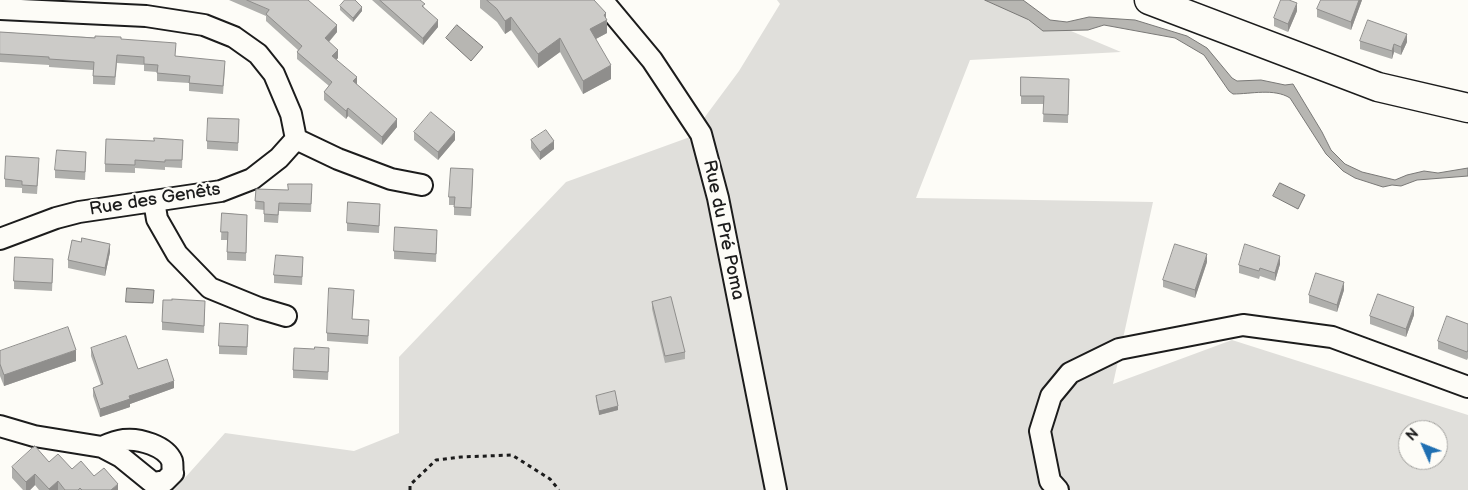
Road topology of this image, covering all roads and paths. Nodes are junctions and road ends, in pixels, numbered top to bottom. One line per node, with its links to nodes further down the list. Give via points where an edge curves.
1 (602, 0): 15 (street, Rue du Pré Poma, via 652,60 701,134 718,198)
2 (1149, 0): 4 (street, via 1378,86)
3 (0, 9): 5 (street, via 146,16 204,25 234,37 258,54 274,74 291,114)
4 (1468, 108)
5 (296, 138): 6 (street, via 338,159 391,179); 7 (street, Rue des Genêts, via 279,158 252,179 221,191)
6 (422, 186)
7 (154, 201): 8 (street, Rue des Genêts, via 79,212); 9 (street, via 157,219 177,254 210,288)
8 (0, 239)
9 (286, 316)
10 (1468, 387): 16 (street, via 1332,337 1243,325 1119,349 1070,373 1051,396 1040,430 1050,481)
11 (0, 426): 12 (street, via 34,436)
12 (102, 447)
13 (410, 490): 14 (path, via 410,485 436,460 512,455 550,479)
14 (559, 490)
15 (776, 490)
16 (1058, 490)

